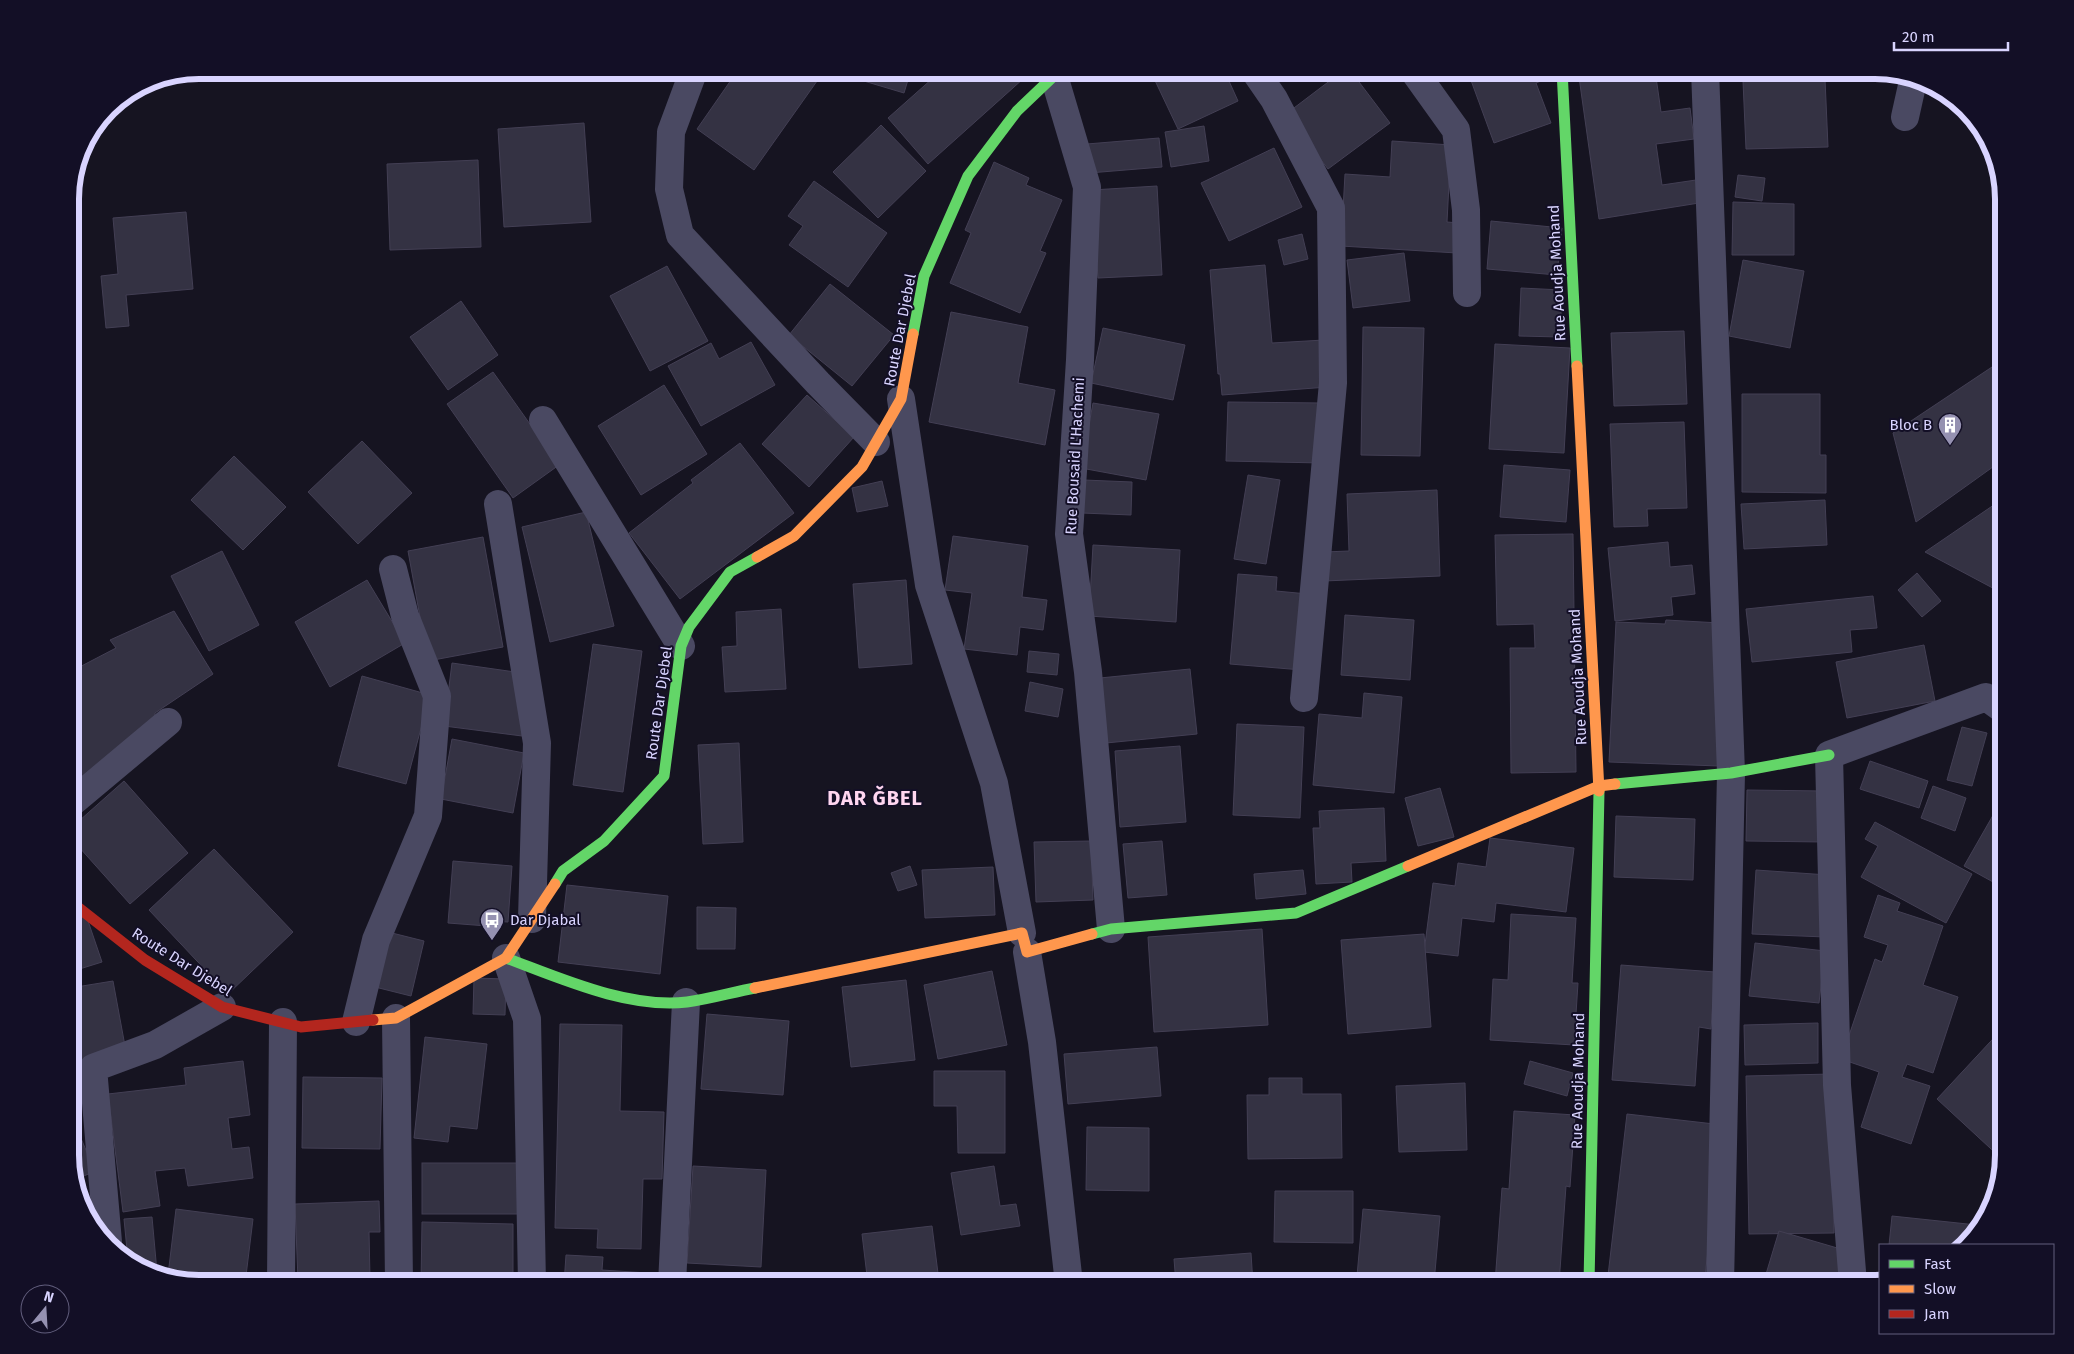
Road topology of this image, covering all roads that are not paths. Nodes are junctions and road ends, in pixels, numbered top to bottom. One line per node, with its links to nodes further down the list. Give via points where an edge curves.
1 (691, 79): 13 (street, via 670,132 669,189 680,235)
2 (1051, 79): 11 (street, Route Dar Djebel, via 1018,111 968,176 924,276)
3 (1059, 79): 26 (street, Rue Bousaid L'Hachemi, via 1086,187 1069,534 1088,672)
4 (1260, 79): 17 (street, via 1331,208 1333,383)
5 (1419, 79): 10 (street, via 1456,130 1466,210)
6 (1562, 79): 22 (street, Rue Aoudja Mohand)
7 (1705, 79): 21 (street)
8 (1912, 85): 9 (street)
9 (1906, 118)
10 (1467, 293)
11 (901, 399): 13 (street, Route Dar Djebel); 27 (street, via 929,585 994,783)
12 (543, 420): 16 (street)
13 (876, 442): 16 (street, Route Dar Djebel, via 862,467 794,536 730,572 689,628)
14 (498, 504): 25 (street, via 537,743)
15 (394, 569): 33 (street, via 405,616 436,696 428,816 376,940)
16 (681, 646): 25 (street, Route Dar Djebel, via 664,776 604,841 562,871)
17 (1304, 698)
18 (1995, 700): 20 (street)
19 (168, 722): 23 (street)
20 (1829, 755): 21 (street); 43 (street, via 1837,1085)
21 (1731, 773): 22 (street); 42 (street)
22 (1599, 786): 26 (street, via 1296,913); 41 (street, Rue Aoudja Mohand)
23 (79, 796)
24 (79, 908): 30 (street, Route Dar Djebel, via 145,960)
25 (532, 919): 28 (street, Route Dar Djebel)
26 (1111, 929): 27 (street)
27 (1025, 942): 29 (street); 40 (street, via 1042,1042)
28 (506, 958): 29 (street, via 592,990 646,1001); 31 (street, Route Dar Djebel); 38 (street, via 527,1019)
29 (686, 1002): 39 (street)
30 (222, 1007): 32 (street, Route Dar Djebel); 34 (street, via 155,1045)
31 (396, 1018): 33 (street, Route Dar Djebel); 37 (street)
32 (283, 1022): 33 (street, Route Dar Djebel, via 301,1027); 36 (street)
33 (356, 1022)
34 (82, 1071): 35 (street)
35 (106, 1232)
36 (281, 1275)
37 (399, 1275)
38 (532, 1275)
39 (672, 1275)
40 (1068, 1275)
41 (1589, 1275)
42 (1720, 1275)
43 (1852, 1275)

